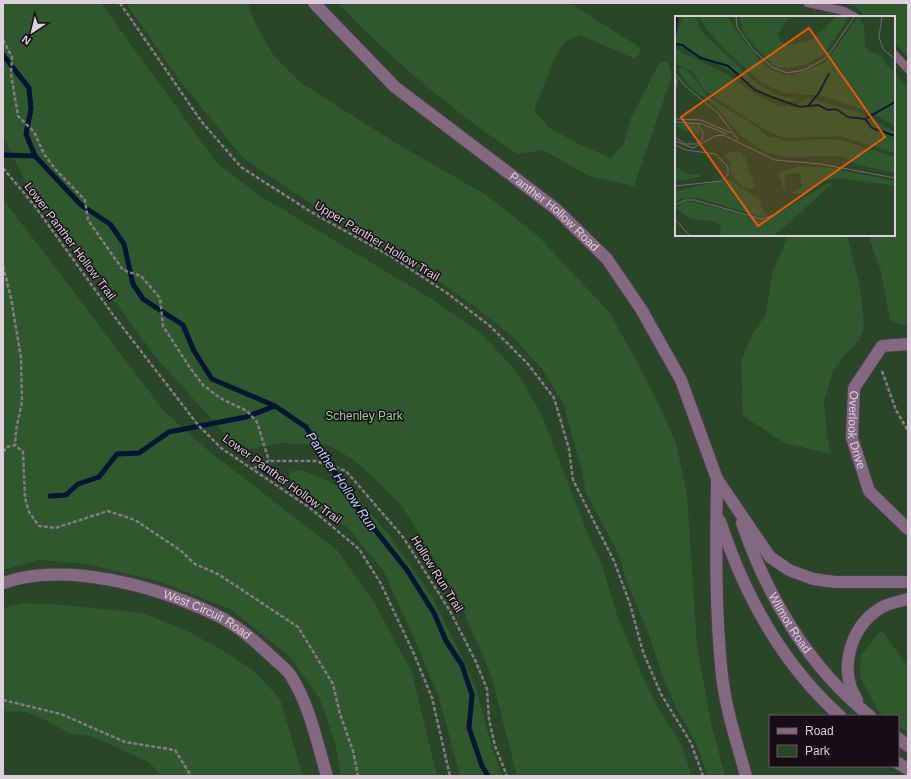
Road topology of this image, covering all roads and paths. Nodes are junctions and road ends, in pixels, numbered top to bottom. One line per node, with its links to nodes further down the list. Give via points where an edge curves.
1 (120, 3): 36 (path, Upper Panther Hollow Trail, via 201,121 241,167 311,212 392,257 447,293 490,326 528,364 554,398 569,449 573,480 614,561 630,604 643,652 661,694 691,743)
2 (314, 3): 17 (main road, Panther Hollow Road, via 395,86 556,209 607,259 641,309 681,380)
3 (808, 3): 4 (lane, via 844,11)
4 (853, 16)
5 (3, 40): 15 (path, via 12,57 11,74 18,116 34,132 44,154 56,170 85,200 88,220 123,270 141,276 160,298 163,326 203,385 220,398 247,411 257,422)
6 (895, 55): 7 (lane)
7 (908, 69)
8 (3, 168): 16 (path, Lower Panther Hollow Trail, via 34,205 93,288 188,412 221,448)
9 (3, 266): 13 (path, via 21,358 22,402)
10 (908, 344): 11 (main road)
11 (882, 346): 12 (path, via 882,371 896,410); 20 (main road, Overlook Drive, via 854,388 852,438 869,491)
12 (908, 431)
13 (15, 445): 14 (path, via 7,447); 33 (path, via 23,452 29,512 39,526 55,528 108,511 135,520 180,550 195,564 218,574 298,627 333,684)
14 (3, 452)
15 (270, 461): 16 (path, Hollow Run Trail); 35 (path, Hollow Run Trail, via 316,461 346,471 403,537 450,611 476,662 487,689 489,719 495,746)
16 (253, 468): 34 (path, Lower Panther Hollow Trail, via 310,508 359,549 380,582 432,698)
17 (717, 479): 18 (main road, Panther Hollow Road); 19 (main road, Panther Hollow Road)
18 (716, 510): 26 (main road, Wilmot Road, via 731,554 752,600 772,635 807,681); 37 (main road, Panther Hollow Road, via 718,633 722,678)
19 (738, 511): 21 (main road, via 770,557 789,570 813,579 836,582); 25 (main road, Wilmot Road, via 754,558 794,631 834,681)
20 (908, 529)
21 (908, 582)
22 (3, 583): 32 (main road, West Circuit Road, via 20,577 66,574 118,582 163,593 215,614 255,641 291,675 310,716)
23 (908, 599): 25 (main road, via 888,604 871,615 856,633 850,646 848,658 852,694)
24 (3, 700): 31 (path, via 61,714 126,742 175,750)
25 (867, 714)
26 (839, 715)
27 (899, 739): 28 (main road)
28 (908, 746)
29 (899, 764): 30 (main road)
30 (908, 770)
31 (191, 776)
32 (327, 776)
33 (358, 776)
34 (450, 776)
35 (507, 776)
36 (703, 776)
37 (746, 776)

